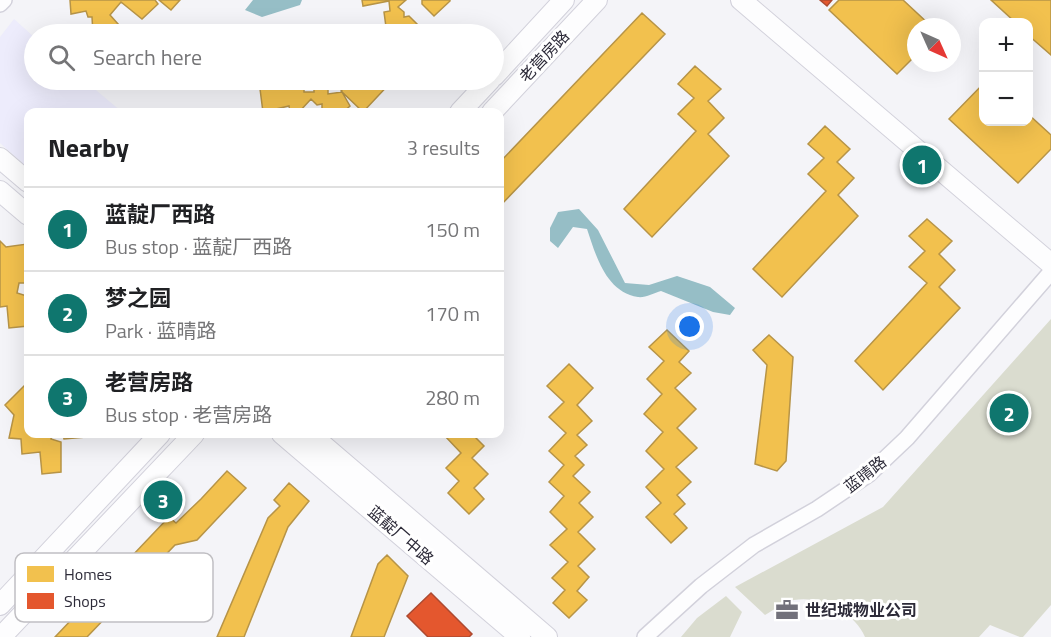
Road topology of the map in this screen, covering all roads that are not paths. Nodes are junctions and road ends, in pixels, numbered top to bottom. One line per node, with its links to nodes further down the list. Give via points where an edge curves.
1 (4, 0): 5 (street)
2 (564, 0): 6 (street, 老营房路)
3 (597, 0): 9 (street, 老营房路)
4 (741, 0): 14 (street)
5 (0, 4)
6 (504, 65)
7 (481, 90): 8 (street)
8 (464, 108)
9 (496, 108)
10 (0, 158): 11 (street)
11 (24, 179)
12 (0, 191): 13 (street)
13 (24, 212)
14 (1051, 264)
15 (1051, 272): 28 (street, 蓝晴路, via 907,438 870,474 754,545)
16 (156, 438): 20 (street)
17 (190, 438): 21 (street)
18 (287, 438): 26 (street, 蓝靛厂中路)
19 (315, 438): 27 (street, 蓝靛厂中路)
20 (49, 553)
21 (81, 553)
22 (15, 589): 23 (street)
23 (0, 605)
24 (15, 622): 25 (street)
25 (1, 637)
26 (520, 637)
27 (547, 637)
28 (645, 637)

